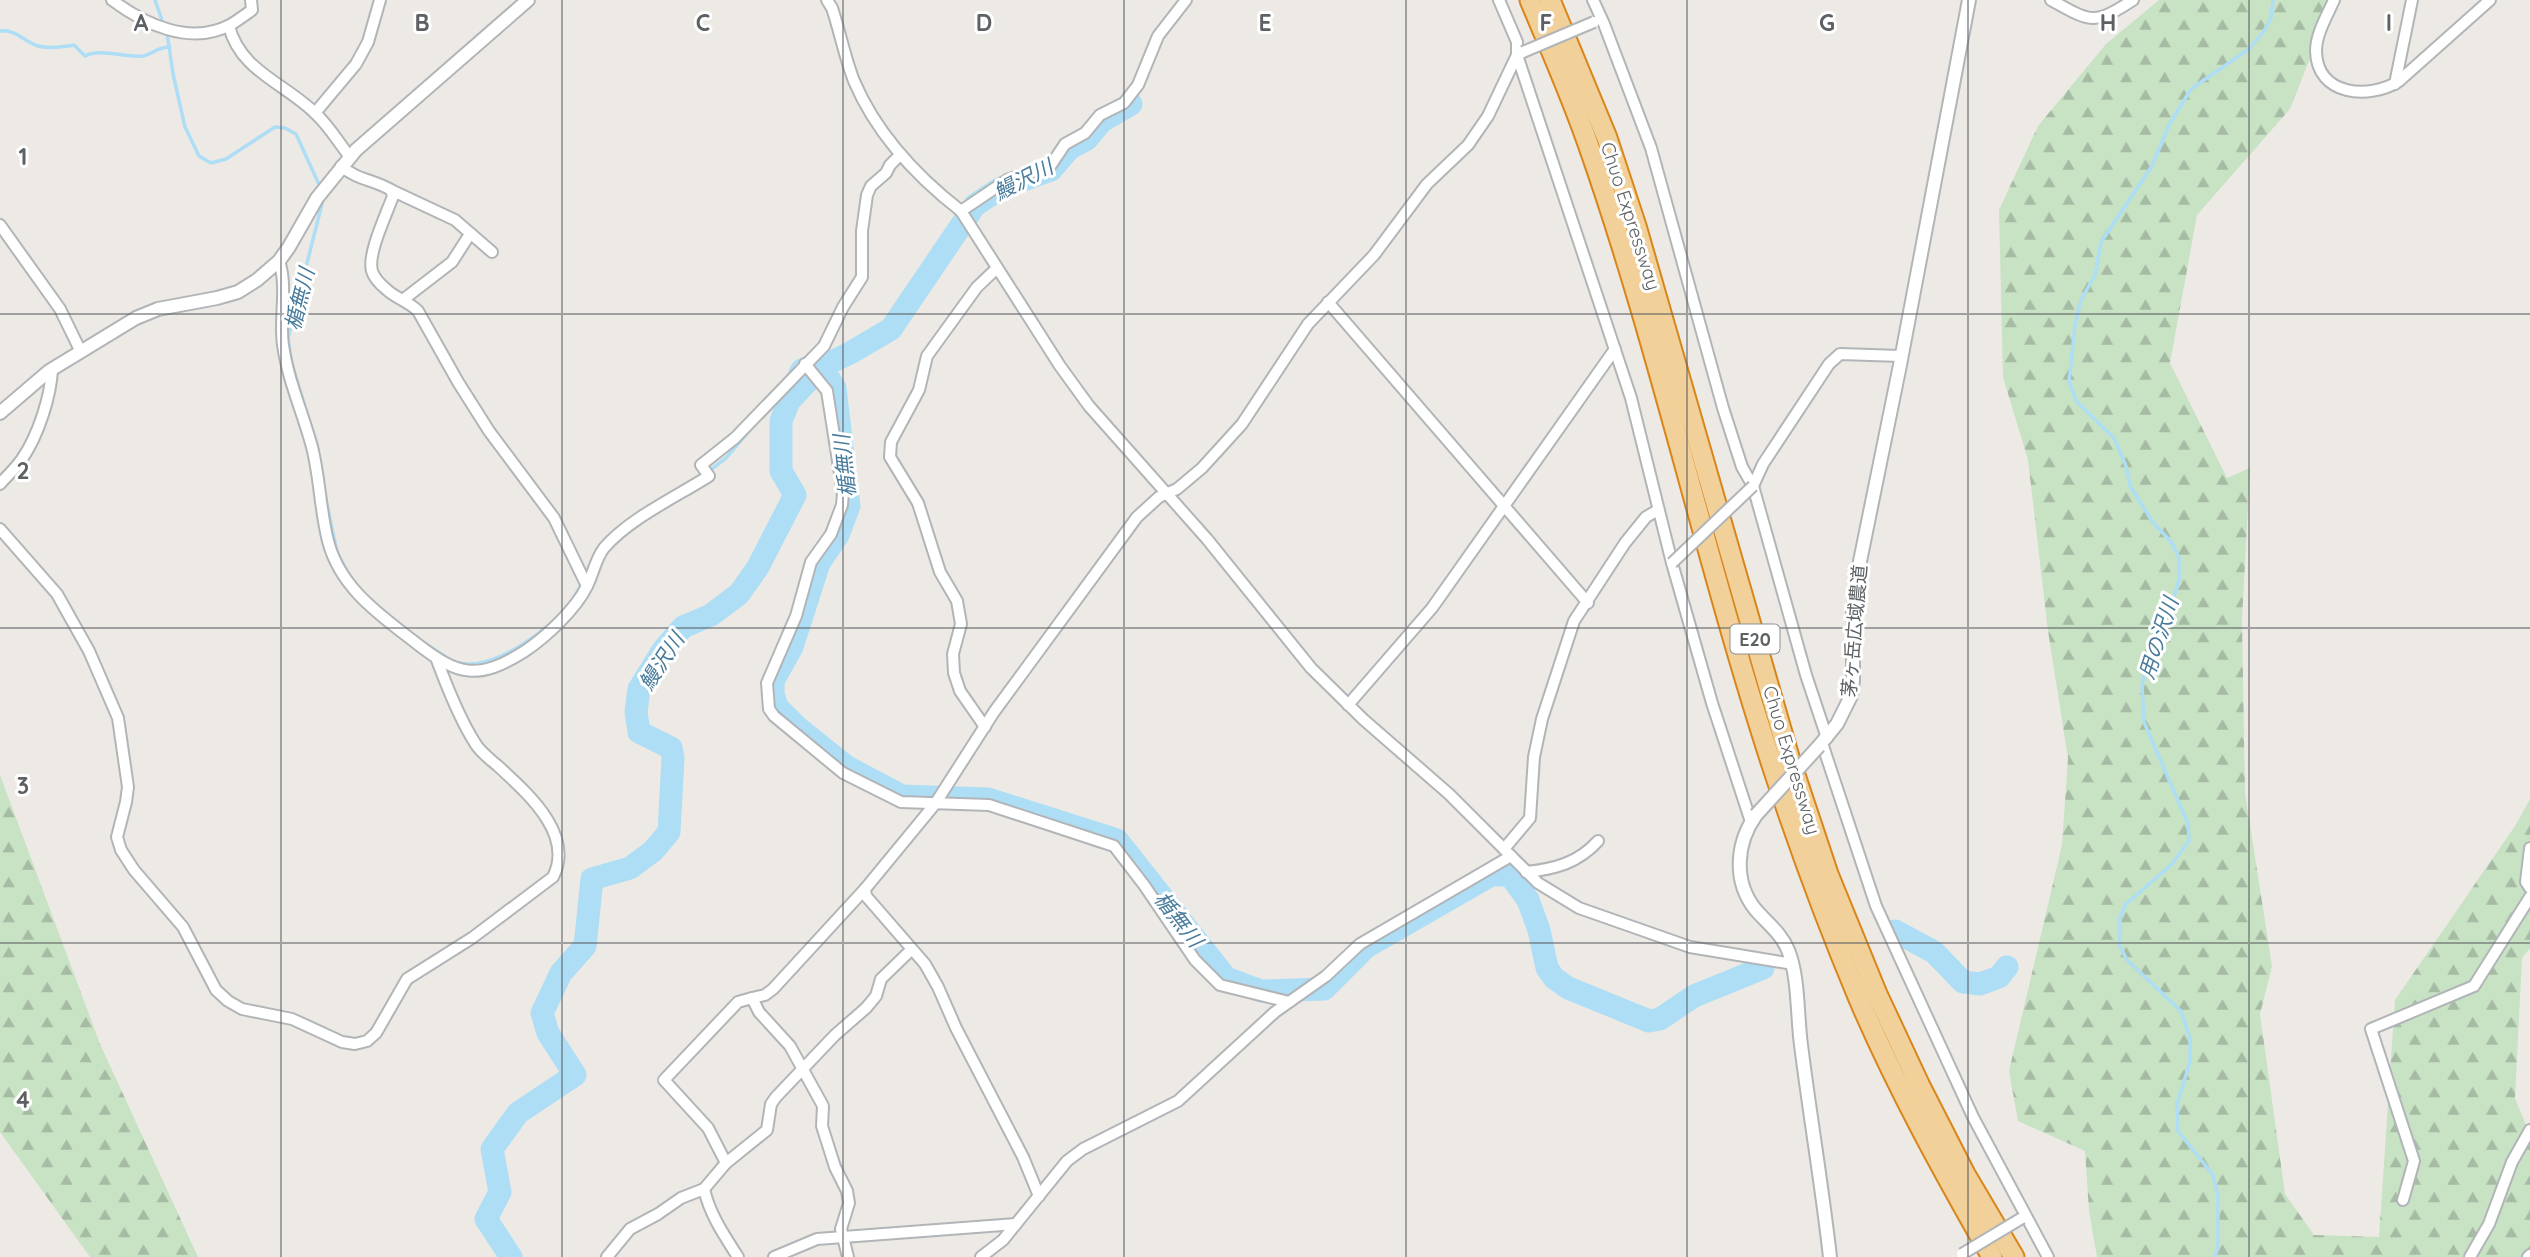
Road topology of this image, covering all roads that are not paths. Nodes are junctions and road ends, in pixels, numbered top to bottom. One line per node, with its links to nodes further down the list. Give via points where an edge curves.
1 (112, 0): 18 (street, via 128,12 182,34)
2 (251, 0): 18 (street, via 252,10)
3 (380, 0): 21 (street, via 368,42 356,64)
4 (528, 0): 23 (street)
5 (827, 0): 22 (street, via 855,82)
6 (1186, 0): 25 (street, via 1158,36 1138,85 1124,103 1100,115 1085,133 1065,144 1051,164 1007,180)
7 (1499, 0): 19 (street)
8 (1530, 0): 81 (highway, Chuo Expressway / E20, via 1584,132 1613,220 1768,751 1812,880 1903,1093)
9 (1550, 0): 82 (highway, Chuo Expressway / E20, via 1607,138 1636,226 1789,757 1828,874 1920,1086)
10 (1593, 0): 17 (street)
11 (1969, 0): 35 (street, 茅ヶ岳広域農道)
12 (2051, 0): 13 (street, via 2093,19 2104,18)
13 (2133, 0)
14 (2334, 0): 20 (street, via 2316,49 2326,81 2353,91)
15 (2412, 0): 20 (street)
16 (2490, 0): 20 (street)
17 (1598, 20): 19 (street, bridge); 40 (street, via 1651,148 1723,408)
18 (229, 26): 21 (street, via 239,51 251,65)
19 (1520, 53): 32 (street, via 1468,145 1427,184 1374,256); 33 (street)
20 (2395, 84)
21 (315, 113): 23 (street)
22 (899, 156): 25 (street); 36 (street, via 867,195 862,277 824,346)
23 (346, 162): 24 (street, via 360,179); 29 (street, via 317,198)
24 (391, 190): 27 (street, via 447,215); 31 (street, via 372,264 378,281)
25 (961, 211): 30 (street)
26 (0, 225): 34 (street, via 60,309)
27 (470, 234): 28 (street); 31 (street, via 452,262)
28 (492, 252)
29 (279, 261): 34 (street, via 238,292 158,309); 48 (street, via 284,354 312,449 333,559 350,587)
30 (997, 268): 41 (street, via 1089,407); 50 (street, via 977,287 927,356 919,390 890,451 918,503 940,572 957,601 961,624 954,646 954,673 960,691)
31 (404, 299): 46 (street, via 418,311 489,431 554,517)
32 (1328, 302): 41 (street, via 1225,444 1185,482); 42 (street)
33 (1615, 349): 42 (street); 43 (street)
34 (81, 352): 37 (street)
35 (1901, 356): 40 (street, via 1840,354 1763,464); 51 (street, 茅ヶ岳広域農道, via 1857,576 1851,696 1846,711)
36 (809, 361): 46 (street, via 735,438 702,465 707,473 611,541); 52 (street, via 827,391 842,505 831,534 811,562 796,616 767,683 769,709 844,773 901,802)
37 (52, 369): 38 (street); 39 (street, via 47,402 29,447)
38 (0, 413)
39 (0, 484)
40 (1753, 486): 45 (street, bridge); 51 (street)
41 (1166, 493): 49 (street, via 1311,668); 50 (street, via 1137,517)
42 (1503, 505): 47 (street); 49 (street, via 1432,608)
43 (1658, 510): 45 (street); 47 (street, via 1646,517 1625,543)
44 (0, 529): 48 (street, via 57,594 89,651 118,718 128,787 117,837 134,870 183,927 216,990 228,1000 242,1009 292,1019 342,1042 367,1041 407,979 472,938 553,877 558,867 558,839 524,791 476,746)
45 (1672, 563): 53 (street, via 1712,703)
46 (587, 586): 48 (street, via 552,628 526,650 498,664 468,672)
47 (1588, 603): 56 (street, via 1574,621 1542,719 1530,818)
48 (437, 660)
49 (1348, 705): 56 (street, via 1449,794)
50 (985, 727): 52 (street)
51 (1823, 742): 53 (street, 茅ヶ岳広域農道, bridge); 71 (street, via 1876,906)
52 (935, 804): 59 (street); 63 (street, via 989,804 1114,846 1195,960 1220,985)
53 (1753, 818): 62 (street, 茅ヶ岳広域農道, via 1739,856 1744,890 1781,937)
54 (1598, 841): 57 (street, via 1570,862)
55 (2530, 848): 58 (street, via 2526,882)
56 (1507, 853): 57 (street); 63 (street, via 1360,944)
57 (1526, 872): 62 (street, via 1579,908 1690,947)
58 (2530, 888)
59 (865, 889): 61 (street); 64 (street, via 773,989)
60 (2530, 897): 70 (street, via 2474,986 2371,1028 2414,1161)
61 (911, 950): 65 (street, via 881,979 876,996); 69 (street, via 938,987)
62 (1793, 964): 80 (street, 茅ヶ岳広域農道)
63 (1294, 998): 69 (street, via 1178,1101 1067,1161)
64 (752, 999): 65 (street, via 790,1046); 67 (street, via 738,1002 664,1080 708,1128)
65 (802, 1071): 67 (street, via 771,1104 767,1130); 73 (street, via 823,1106 822,1126 847,1191)
66 (2530, 1130): 84 (street)
67 (726, 1163): 68 (street)
68 (704, 1189): 75 (street, via 630,1229); 76 (street, via 718,1225)
69 (1039, 1196): 72 (street)
70 (2403, 1200)
71 (2024, 1217): 74 (street, bridge); 83 (street)
72 (1016, 1224): 73 (street); 79 (street)
73 (843, 1238): 77 (street, via 817,1239); 78 (street)
74 (1959, 1255)
75 (607, 1257)
76 (738, 1257)
77 (774, 1257)
78 (848, 1257)
79 (981, 1257)
80 (1830, 1257)
81 (1992, 1257)
82 (2014, 1257)
83 (2048, 1257)
84 (2470, 1257)

